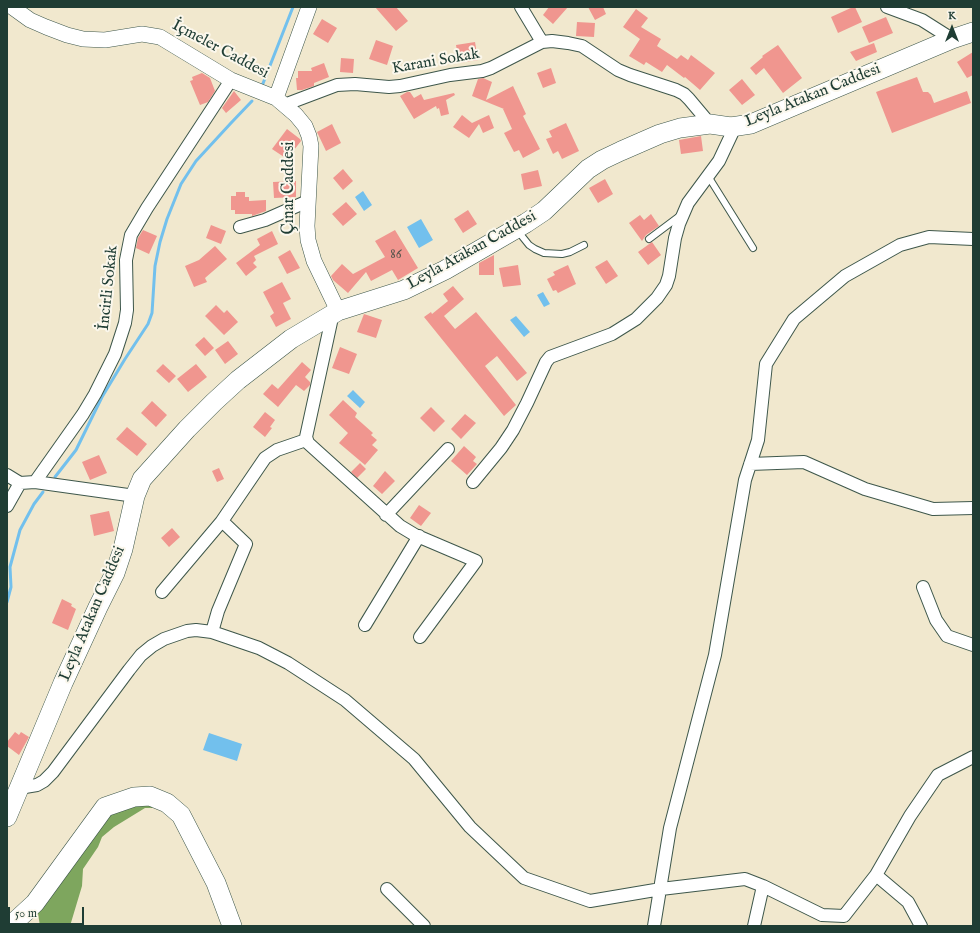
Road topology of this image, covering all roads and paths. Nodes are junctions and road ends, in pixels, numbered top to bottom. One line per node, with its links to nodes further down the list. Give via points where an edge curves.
1 (12, 7): 8 (street, İçmeler Caddesi, via 46,28 83,39 105,40 142,34 160,38)
2 (309, 7): 9 (street)
3 (521, 7): 7 (street)
4 (887, 7): 6 (street, via 922,20)
5 (973, 32): 6 (main road, Leyla Atakan Caddesi)
6 (952, 39): 11 (main road, Leyla Atakan Caddesi, via 765,119)
7 (542, 42): 9 (street, Karani Sokak, via 482,71 400,86 337,85); 10 (street, Karani Sokak, via 560,41 582,46 618,70 676,90 689,99)
8 (232, 80): 9 (street, İçmeler Caddesi); 26 (street, İncirli Sokak, via 131,236 126,260 127,310 115,354 83,414)
9 (280, 102): 13 (street, Çınar Caddesi, via 296,115 309,136 311,154)
10 (710, 124): 11 (main road, Leyla Atakan Caddesi); 16 (main road, Leyla Atakan Caddesi, via 660,134 602,160 588,169 544,211)
11 (735, 127): 12 (street, via 719,161)
12 (708, 176): 14 (street, via 688,203); 20 (lane)
13 (308, 201): 15 (street, via 265,220); 21 (street, Çınar Caddesi, via 307,232 310,251)
14 (684, 213): 17 (lane); 27 (street, via 675,238 669,276 657,298 636,320 612,334 550,357 512,430)
15 (240, 227)
16 (516, 229): 19 (lane, via 529,245 544,253 562,254); 21 (main road, Leyla Atakan Caddesi, via 445,270 404,290)
17 (648, 239)
18 (973, 239): 24 (street, via 929,237 900,245 845,276 794,320 766,364 758,440)
19 (584, 245)
20 (753, 248)
21 (336, 312): 22 (street); 29 (main road, Leyla Atakan Caddesi, via 276,350 238,380 147,472)
22 (306, 440): 32 (street); 33 (street, via 277,450 265,458)
23 (448, 449): 32 (street)
24 (750, 464): 31 (street, via 804,462 865,489 933,509); 47 (street, via 715,655 670,828)
25 (7, 475): 28 (street)
26 (35, 482): 28 (street); 29 (street)
27 (473, 482)
28 (20, 483): 30 (street)
29 (135, 496): 42 (main road, Leyla Atakan Caddesi, via 115,573 63,683)
30 (7, 506)
31 (973, 508)
32 (386, 516): 34 (street)
33 (222, 521): 36 (street); 38 (street, via 246,544)
34 (419, 536): 37 (street); 39 (street, via 476,561)
35 (923, 587): 40 (street, via 936,620 947,636)
36 (162, 592)
37 (364, 625)
38 (212, 632): 42 (street, via 187,631 152,646 129,670 53,772 37,785); 47 (street, via 259,648 288,663 345,700 414,759 470,828 524,878 590,901)
39 (420, 637)
40 (973, 645)
41 (973, 757): 44 (street, via 938,775 910,816)
42 (19, 788): 43 (main road, Leyla Atakan Caddesi)
43 (7, 817)
44 (876, 875): 45 (street, via 844,916 822,914); 53 (street, via 908,902)
45 (763, 886): 47 (street, via 745,880); 52 (street)
46 (387, 889): 50 (street)
47 (661, 889): 51 (street)
48 (10, 926): 49 (main road, via 35,903 105,807 134,797 150,796 167,803 181,815 216,883)
49 (232, 926)
50 (424, 926)
51 (654, 926)
52 (754, 926)
53 (921, 926)

